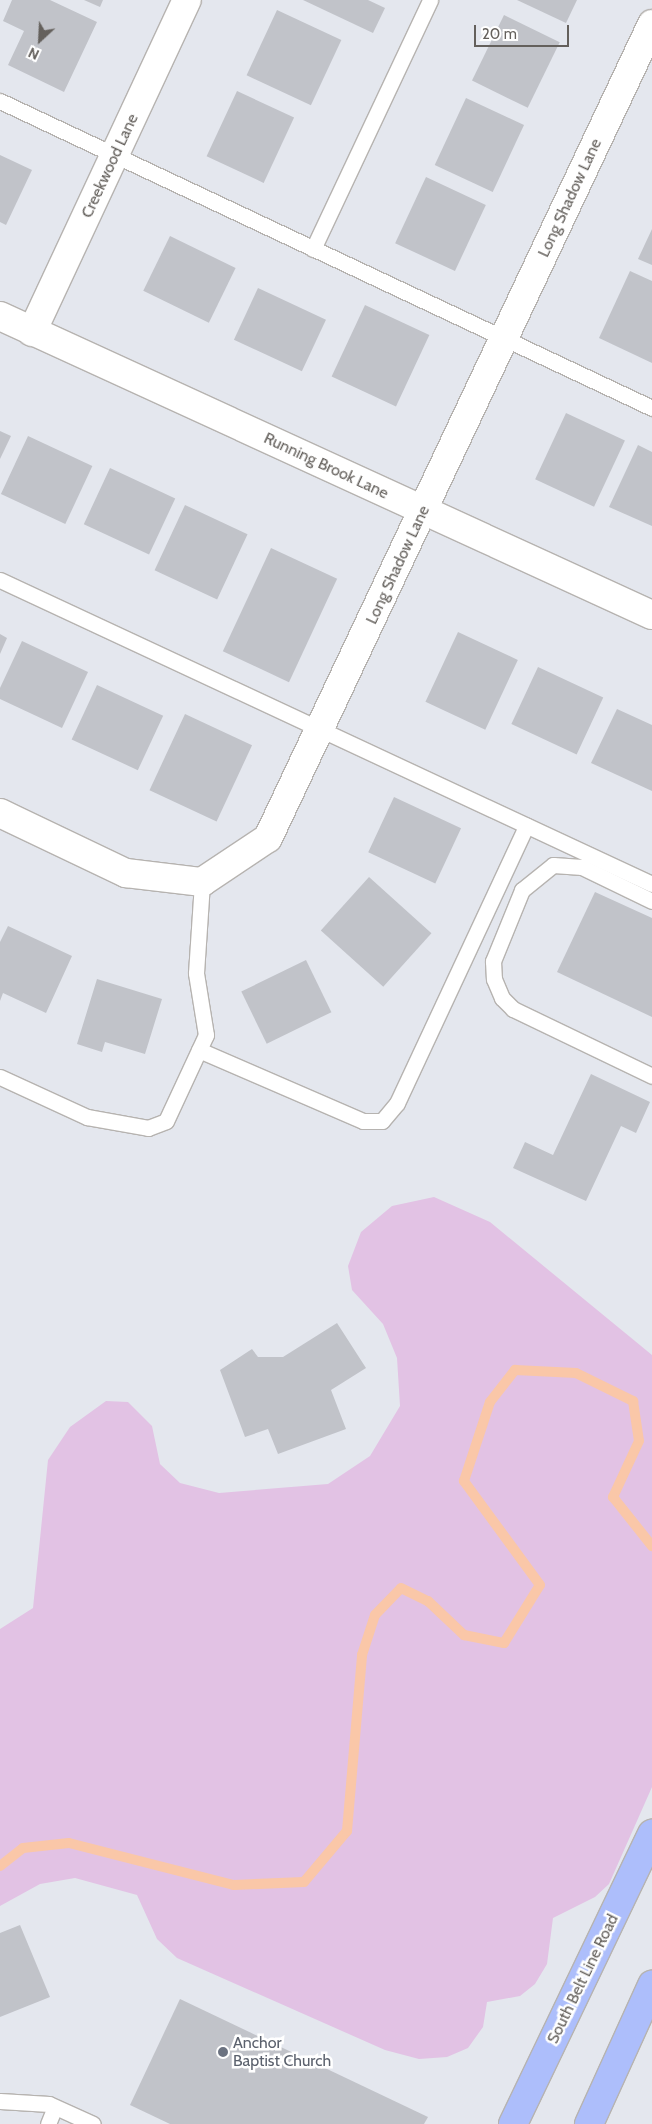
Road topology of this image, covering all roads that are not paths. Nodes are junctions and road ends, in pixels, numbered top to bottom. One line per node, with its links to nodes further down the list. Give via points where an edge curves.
1 (187, 0): 5 (street, Creekwood Lane)
2 (430, 0): 6 (lane)
3 (652, 24): 9 (street, Long Shadow Lane)
4 (0, 101): 5 (lane)
5 (115, 154): 6 (lane); 8 (street, Creekwood Lane)
6 (313, 249): 9 (lane)
7 (0, 316): 8 (street, Running Brook Lane)
8 (32, 332): 11 (street, Running Brook Lane)
9 (503, 340): 10 (lane); 11 (street, Long Shadow Lane)
10 (652, 408)
11 (423, 511): 13 (street, Running Brook Lane); 14 (street, Long Shadow Lane)
12 (0, 580): 14 (lane)
13 (652, 615)
14 (319, 731): 16 (lane); 17 (street, Long Shadow Lane, via 268,838)
15 (0, 813): 17 (street, via 126,873)
16 (526, 826): 18 (lane); 20 (lane, via 397,1103 382,1121 364,1121)
17 (202, 882): 20 (lane, via 196,973 206,1036)
18 (652, 884)
19 (652, 901): 21 (lane, via 582,867 553,865 522,890 493,961 494,979 502,998 513,1009)
20 (199, 1050): 22 (lane, via 166,1121 148,1128 88,1117)
21 (652, 1076)
22 (0, 1077)
23 (652, 1834): 29 (main road, South Belt Line Road)
24 (652, 1985): 30 (main road)
25 (0, 2100): 26 (lane)
26 (55, 2107): 27 (lane); 28 (lane)
27 (48, 2124)
28 (93, 2124)
29 (513, 2124)
30 (589, 2124)

